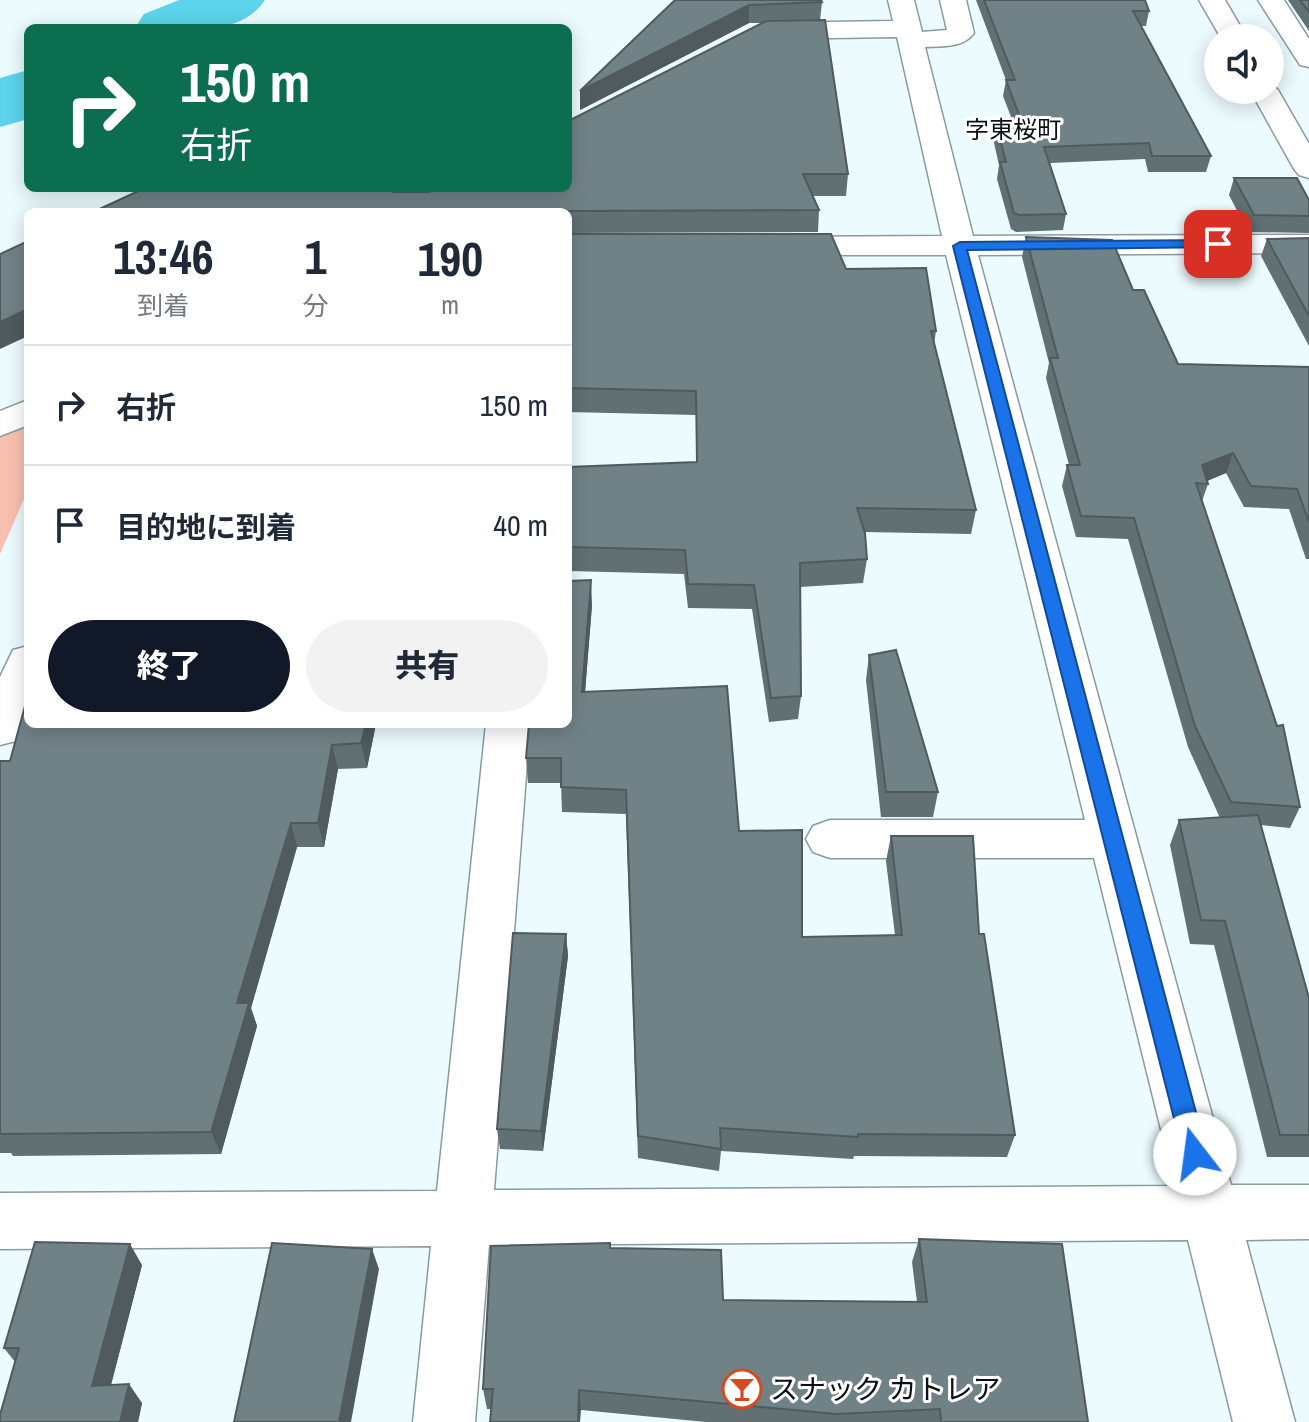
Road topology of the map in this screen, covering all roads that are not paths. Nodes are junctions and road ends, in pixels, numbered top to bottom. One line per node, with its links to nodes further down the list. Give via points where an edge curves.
1 (953, 0): 4 (street, via 961,33 947,39)
2 (1212, 0): 5 (street)
3 (1271, 0): 7 (street)
4 (907, 23): 6 (street, via 759,31); 12 (street)
5 (1226, 24)
6 (746, 38)
7 (1309, 59)
8 (1272, 104): 9 (street)
9 (1309, 169)
10 (1309, 244): 12 (street)
11 (743, 246): 12 (street)
12 (960, 246): 19 (street)
13 (24, 413): 14 (street)
14 (0, 425)
15 (24, 671): 17 (street)
16 (508, 728): 22 (street)
17 (0, 729)
18 (830, 839): 19 (street)
19 (1112, 839): 20 (street)
20 (1210, 1212): 21 (street); 22 (street); 25 (street)
21 (1309, 1212)
22 (463, 1218): 23 (street); 24 (street)
23 (0, 1221)
24 (444, 1422)
25 (1264, 1422)

